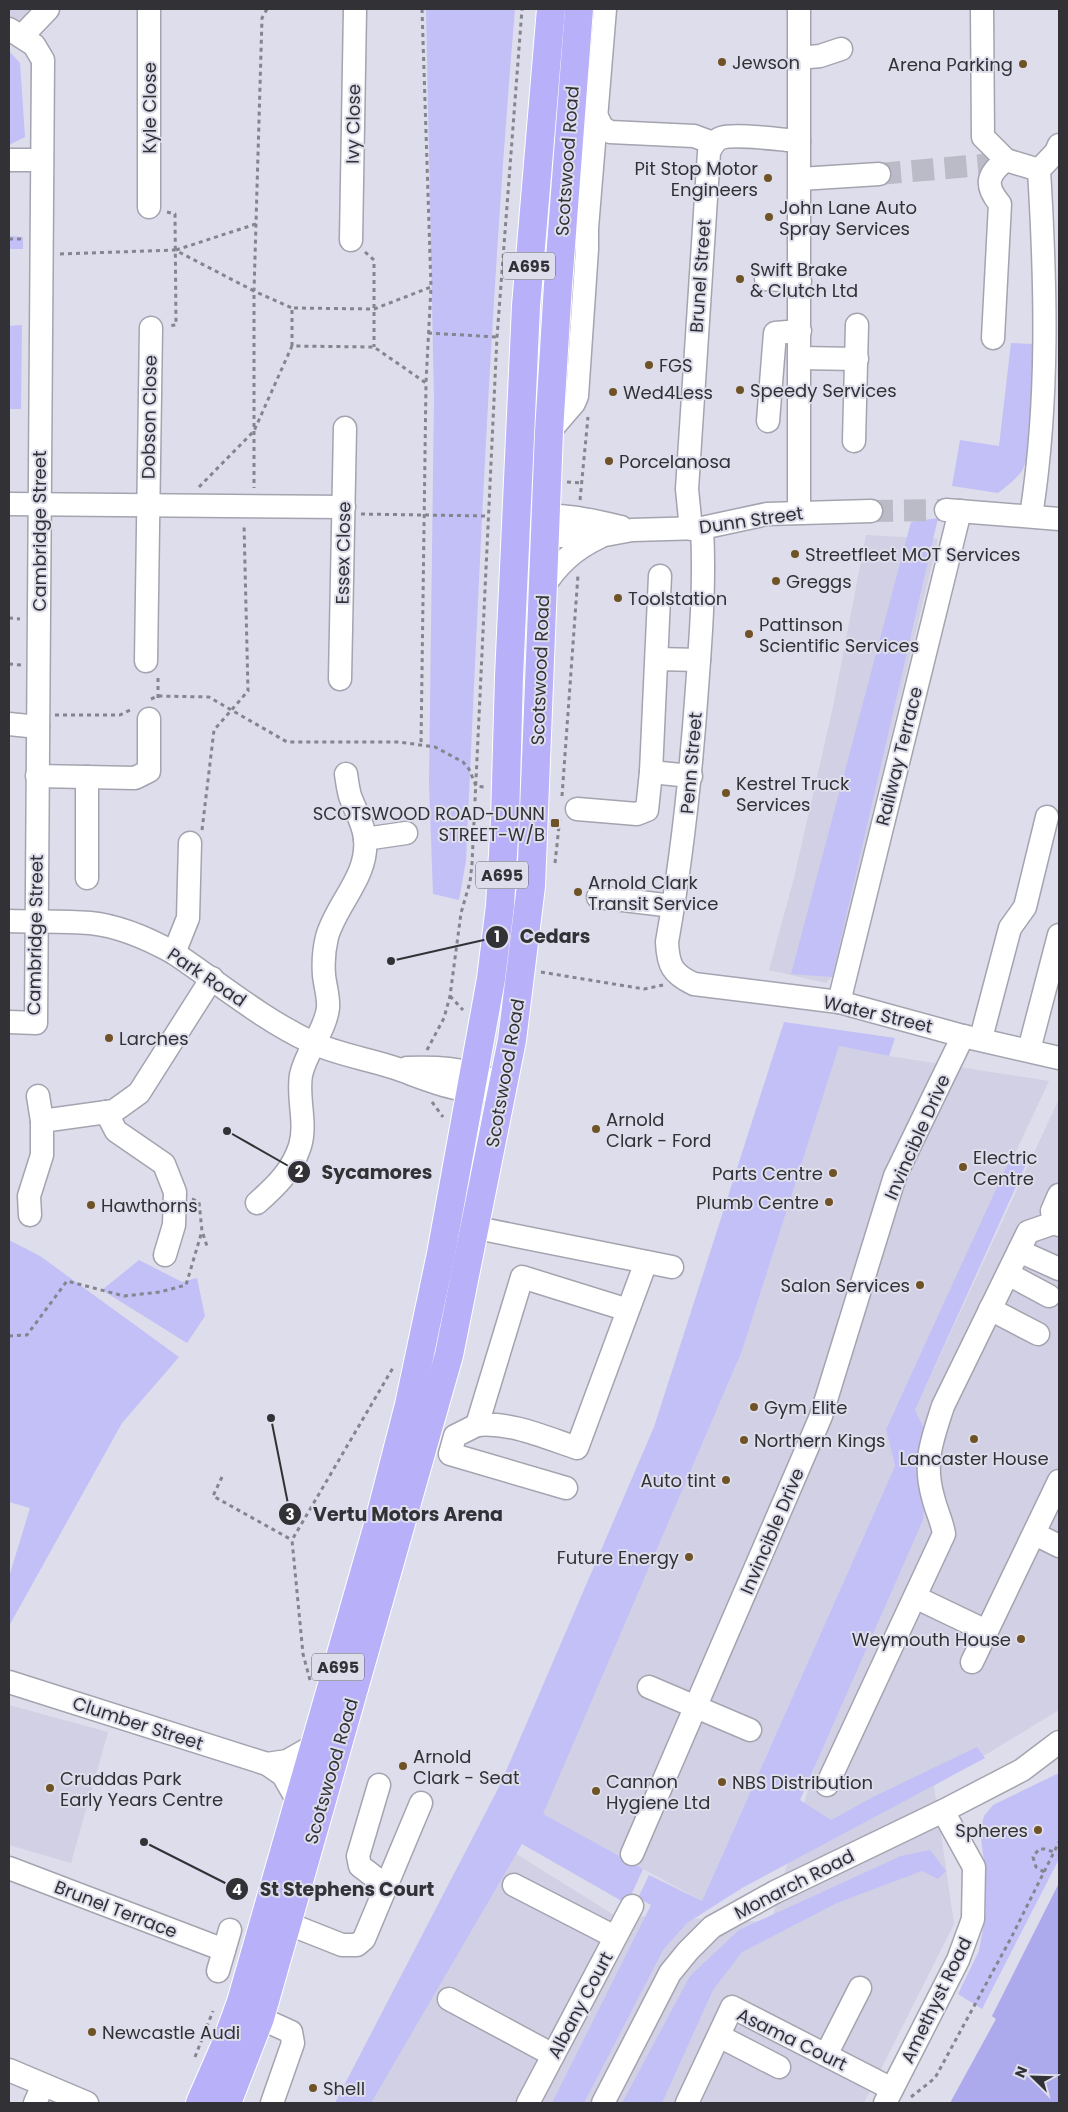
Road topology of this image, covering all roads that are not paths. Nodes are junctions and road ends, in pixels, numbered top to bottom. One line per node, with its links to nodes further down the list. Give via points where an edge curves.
1 (48, 9): 9 (street)
2 (149, 9): 22 (street, Kyle Close)
3 (354, 9): 24 (street, Ivy Close)
4 (551, 9): 48 (main road, Scotswood Road / A695, via 526,306)
5 (580, 9): 23 (main road, Scotswood Road / A695)
6 (605, 9): 12 (street)
7 (799, 9): 11 (street)
8 (982, 9): 18 (street, via 983,137)
9 (15, 32): 17 (street, Cambridge Street, via 34,45 43,60)
10 (841, 50): 11 (street)
11 (799, 58): 13 (street)
12 (596, 115): 14 (street, via 602,127 610,132 694,136); 25 (street)
13 (799, 141): 14 (street, via 741,137 721,138); 21 (street)
14 (713, 143): 50 (street, Brunel Street, via 706,169 687,489)
15 (1059, 145): 19 (street)
16 (9, 160): 17 (street)
17 (42, 160): 41 (street, Cambridge Street)
18 (1006, 160): 19 (street); 32 (street, via 996,167 990,178 990,192 1000,204)
19 (1039, 170): 46 (street, via 1044,254 1042,418 1039,465)
20 (879, 174): 21 (street)
21 (800, 179): 27 (street)
22 (149, 207)
23 (562, 224): 25 (street); 33 (main road, Scotswood Road / A695)
24 (352, 240)
25 (587, 249): 31 (street)
26 (766, 279): 27 (street)
27 (800, 281): 30 (street)
28 (857, 326): 35 (street)
29 (151, 328): 42 (street, Dobson Close)
30 (800, 331): 34 (street); 36 (street, via 775,333)
31 (581, 335): 33 (street); 38 (street, via 574,403)
32 (993, 338)
33 (554, 358): 38 (main road, Scotswood Road / A695)
34 (800, 358): 35 (street); 45 (street)
35 (857, 360): 39 (street)
36 (768, 421)
37 (345, 428): 43 (street, Essex Close)
38 (549, 432): 49 (main road, Scotswood Road / A695)
39 (854, 441)
40 (9, 504): 41 (street)
41 (39, 504): 42 (street); 60 (street, Cambridge Street)
42 (148, 505): 43 (street); 57 (street, Dobson Close)
43 (344, 510): 58 (street, Essex Close)
44 (871, 511): 45 (street, Dunn Street)
45 (799, 512): 50 (street, Dunn Street, via 767,514)
46 (1030, 516): 47 (street); 81 (street, Railway Terrace, via 953,510)
47 (1059, 519)
48 (517, 523): 49 (street, Dunn Street, via 530,517); 87 (main road, Scotswood Road / A695, via 500,906)
49 (545, 525): 51 (street, Dunn Street, via 578,518); 52 (street, Dunn Street, via 576,537); 54 (main road, Scotswood Road / A695)
50 (696, 529): 51 (street, Dunn Street); 56 (street, Penn Street, via 702,593)
51 (632, 530): 52 (street, Dunn Street)
52 (605, 535): 54 (street, Dunn Street, via 559,564)
53 (660, 576): 55 (street)
54 (542, 589): 88 (main road, Scotswood Road / A695, via 531,886)
55 (657, 659): 56 (street); 62 (street)
56 (699, 660): 65 (street, Penn Street)
57 (146, 661)
58 (340, 678)
59 (144, 709): 66 (street, via 149,771 135,778)
60 (38, 721): 61 (street); 64 (street, Cambridge Street)
61 (9, 724)
62 (651, 772): 65 (street); 67 (street, via 649,804 642,813)
63 (346, 774): 70 (street)
64 (38, 776): 66 (street); 76 (street, Cambridge Street)
65 (691, 776): 74 (street, Penn Street)
66 (87, 778): 72 (street)
67 (577, 809)
68 (1047, 817): 83 (street, Invincible Drive, via 1025,907 1010,928)
69 (406, 833): 70 (street)
70 (365, 840): 84 (street, via 361,868 338,908 327,937 324,961 328,1008)
71 (190, 843): 78 (street, via 188,918)
72 (87, 878)
73 (598, 897): 74 (street)
74 (674, 906): 80 (street, Penn Street, via 667,942 668,956 672,968)
75 (9, 921): 76 (street, Park Road)
76 (36, 922): 78 (street, Park Road, via 92,923 126,931); 82 (street, Cambridge Street, via 36,1023)
77 (1059, 935): 85 (street)
78 (174, 953): 79 (street, Park Road)
79 (212, 978): 84 (street, Park Road, via 275,1023); 90 (street, via 139,1093 114,1111)
80 (686, 980): 81 (street, Water Street)
81 (839, 1002): 83 (street, Water Street)
82 (9, 1022)
83 (972, 1037): 85 (street, Water Street); 118 (street, Invincible Drive, via 895,1176 822,1416)
84 (313, 1043): 87 (street, Park Road, via 396,1068 428,1082); 93 (street, via 300,1083 300,1144 283,1178)
85 (1028, 1050): 86 (street, Water Street)
86 (1059, 1058)
87 (473, 1082): 88 (street, Park Road, via 488,1092); 95 (main road, Scotswood Road / A695)
88 (504, 1088): 97 (main road, Scotswood Road / A695)
89 (38, 1096): 91 (street)
90 (106, 1112): 91 (street); 99 (street, via 116,1131 164,1164 175,1192 174,1225)
91 (42, 1121): 94 (street, via 42,1155 29,1196)
92 (1059, 1195): 96 (street, via 1052,1210)
93 (257, 1203)
94 (30, 1216)
95 (447, 1222): 97 (street); 121 (main road, Scotswood Road / A695, via 409,1405)
96 (1057, 1224): 98 (street, via 1028,1232)
97 (476, 1228): 100 (street); 133 (main road, Scotswood Road / A695, via 434,1414)
98 (1019, 1251): 102 (street); 103 (street)
99 (165, 1254)
100 (646, 1262): 101 (street); 106 (street)
101 (672, 1267)
102 (1059, 1270)
103 (1008, 1274): 104 (street); 105 (street)
104 (1049, 1296)
105 (990, 1309): 107 (street); 113 (street, via 943,1406 933,1437 927,1464 944,1534)
106 (628, 1310): 108 (street, via 577,1448 508,1425); 108 (street, via 522,1277)
107 (1038, 1334)
108 (477, 1425): 110 (street, via 455,1436 450,1454)
109 (1059, 1481): 111 (street)
110 (566, 1488)
111 (1035, 1534): 112 (street); 114 (street)
112 (1059, 1546)
113 (915, 1597): 114 (street); 124 (street)
114 (986, 1631): 115 (street)
115 (972, 1662)
116 (9, 1682): 122 (street, Clumber Street)
117 (649, 1687): 118 (street)
118 (695, 1707): 119 (street); 128 (street, Invincible Drive)
119 (750, 1730)
120 (1059, 1742): 127 (street, Monarch Road, via 1022,1770)
121 (315, 1745): 122 (street, via 287,1761); 125 (main road, Scotswood Road / A695)
122 (268, 1764): 125 (street, Clumber Street, via 283,1775)
123 (379, 1785): 131 (street, via 358,1856 360,1866 381,1882)
124 (827, 1785)
125 (299, 1803): 147 (main road, Scotswood Road / A695, via 241,2002)
126 (421, 1803): 131 (street)
127 (943, 1811): 145 (street, Amethyst Road, via 974,1868 973,1919 958,1960); 151 (street, Monarch Road, via 775,1892 712,1927 670,1973)
128 (632, 1854)
129 (9, 1868): 135 (street, Brunel Terrace)
130 (514, 1885): 134 (street)
131 (381, 1897): 133 (street, via 364,1938 357,1945 342,1945)
132 (632, 1906): 134 (street, Albany Court)
133 (288, 1924): 138 (main road, Scotswood Road / A695)
134 (616, 1937): 140 (street, Albany Court)
135 (224, 1950)
136 (860, 1988): 141 (street)
137 (449, 1999): 140 (street)
138 (260, 2018): 148 (main road, Scotswood Road / A695); 149 (street, via 291,2032 293,2043)
139 (719, 2036): 141 (street, Asama Court, via 732,2007); 142 (street); 152 (street, Asama Court)
140 (553, 2055): 150 (street, Albany Court)
141 (826, 2055): 145 (street, Asama Court)
142 (779, 2067)
143 (9, 2070): 144 (street)
144 (39, 2094): 146 (street)
145 (896, 2097)
146 (87, 2103)
147 (200, 2103)
148 (227, 2103)
149 (272, 2103)
150 (528, 2103)
151 (604, 2103)
152 (687, 2103)

